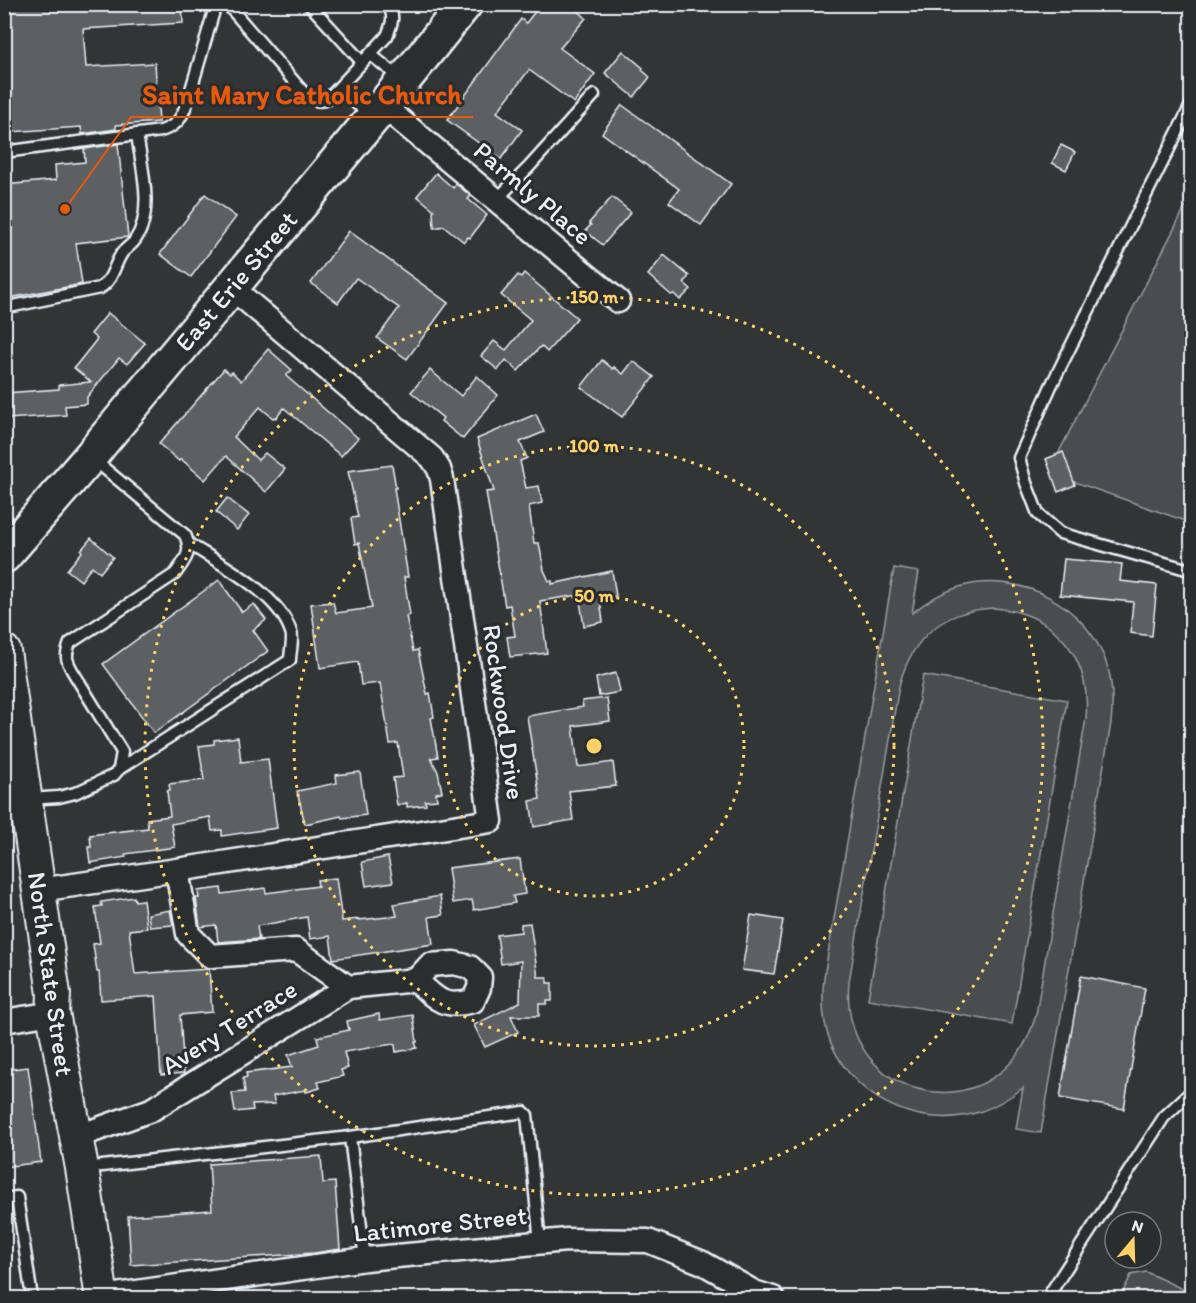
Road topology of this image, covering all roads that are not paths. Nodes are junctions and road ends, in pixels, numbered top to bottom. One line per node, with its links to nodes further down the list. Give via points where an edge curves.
1 (216, 4): 12 (lane, via 184,112 174,126)
2 (227, 4): 8 (lane, via 304,93 321,102)
3 (309, 4): 6 (lane)
4 (387, 4): 6 (lane, via 392,10 391,27)
5 (465, 4): 7 (main road, East Erie Street)
6 (366, 58): 7 (lane); 8 (lane)
7 (404, 80): 11 (main road, East Erie Street)
8 (338, 89): 11 (lane)
9 (594, 95): 14 (lane)
10 (1191, 103): 21 (lane, via 1019,458 1038,514 1060,533)
11 (378, 111): 14 (street, Parmly Place); 15 (main road, East Erie Street)
12 (137, 134): 13 (lane); 17 (lane, via 146,197 144,219 136,239 123,252 106,285)
13 (4, 152)
14 (496, 200): 16 (street, Parmly Place)
15 (231, 286): 18 (main road, East Erie Street); 26 (street, Rockwood Drive, via 432,458 439,469 491,821)
16 (618, 300)
17 (4, 308)
18 (90, 457): 19 (lane, via 185,535); 20 (main road, East Erie Street)
19 (189, 544): 24 (lane, via 186,559 175,574 70,643 66,651 73,672 122,752); 24 (lane, via 240,575 282,614 292,634 290,660)
20 (4, 556)
21 (1191, 572)
22 (4, 651): 23 (main road, North State Street)
23 (11, 744): 25 (main road, North State Street)
24 (119, 769): 25 (lane, via 75,793)
25 (26, 799): 27 (main road, North State Street)
26 (177, 870): 27 (street, Rockwood Drive); 29 (street, via 188,934 210,956 296,950)
27 (39, 890): 30 (main road, North State Street, via 54,994)
28 (416, 980): 29 (street, Avery Terrace)
29 (348, 987): 33 (street, Avery Terrace, via 151,1110)
30 (53, 1013): 31 (street); 33 (main road, North State Street)
31 (4, 1021)
32 (1191, 1091): 42 (lane, via 1164,1118)
33 (76, 1137): 35 (main road, North State Street)
34 (350, 1137): 35 (lane); 37 (lane, via 524,1112); 38 (lane)
35 (82, 1168): 39 (main road, North State Street)
36 (4, 1199): 40 (lane, via 17,1197)
37 (540, 1242): 38 (street, Latimore Street); 41 (street, Latimore Street, via 648,1241 703,1263)
38 (365, 1259): 39 (street, Latimore Street)
39 (102, 1298)
40 (32, 1299)
41 (773, 1299)
42 (1047, 1299)

